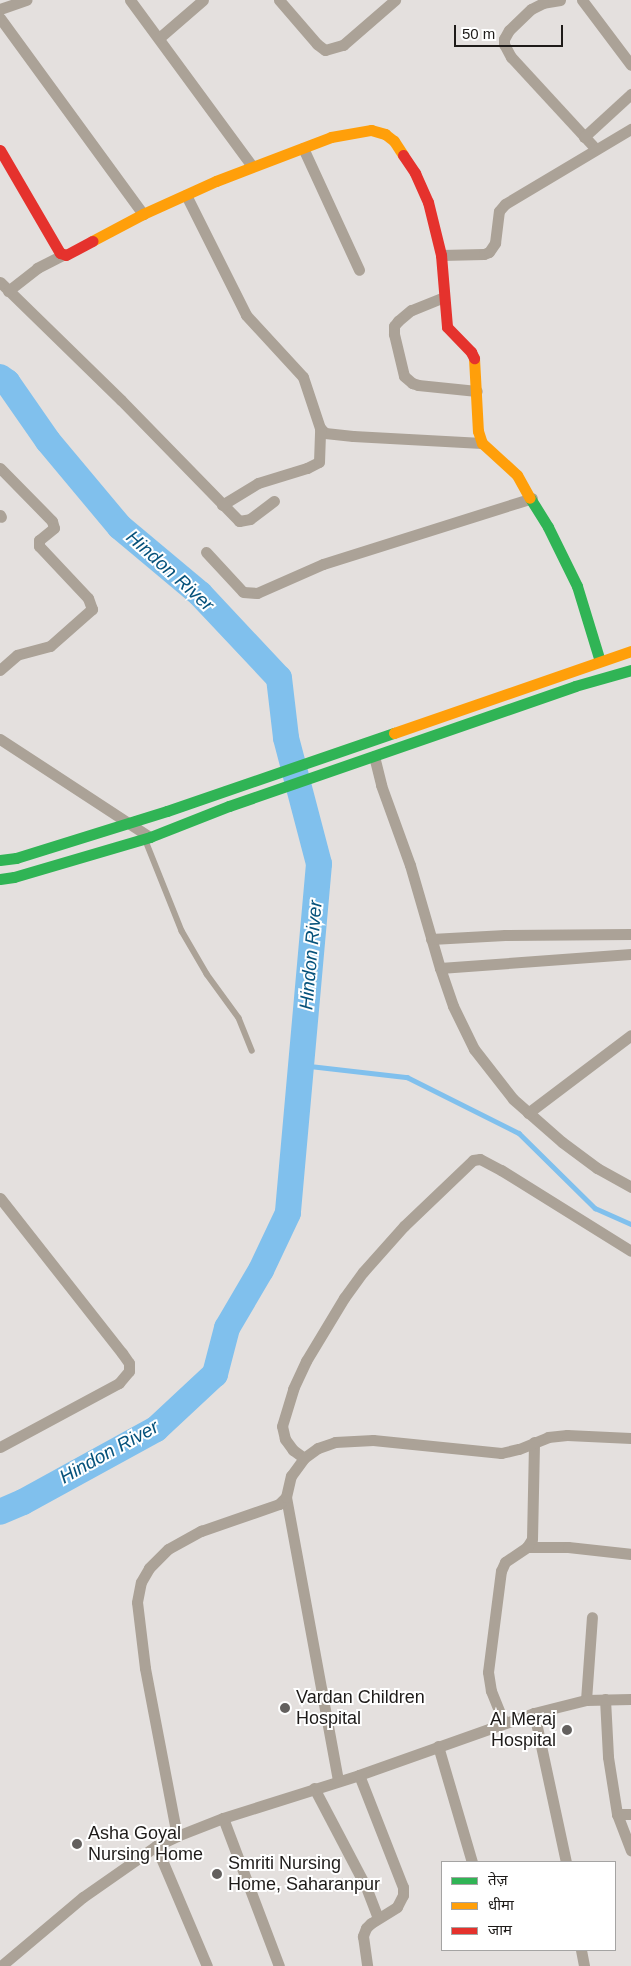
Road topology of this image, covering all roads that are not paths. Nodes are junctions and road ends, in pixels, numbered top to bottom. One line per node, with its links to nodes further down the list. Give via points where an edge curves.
1 (26, 0): 8 (street)
2 (130, 0): 10 (street)
3 (203, 0): 10 (street)
4 (279, 0): 5 (street, via 316,44 325,50 343,45)
5 (395, 0)
6 (560, 0): 14 (street, via 531,9 509,30 504,44 511,57)
7 (582, 0): 11 (street)
8 (0, 9)
9 (0, 18): 20 (street)
10 (159, 38): 18 (street)
11 (631, 65)
12 (631, 94): 14 (street)
13 (631, 129): 17 (street)
14 (584, 137): 17 (street)
15 (303, 148): 18 (main road); 22 (main road, via 331,137 371,130 385,134 394,141 416,173 428,202); 23 (street)
16 (0, 150): 21 (main road)
17 (596, 150): 22 (street, via 505,204 499,211 495,243 490,252)
18 (252, 166): 19 (main road)
19 (186, 195): 20 (main road); 28 (street, via 246,316 303,377)
20 (143, 214): 21 (main road)
21 (62, 255): 25 (street, via 37,268)
22 (441, 255): 26 (main road)
23 (360, 270)
24 (0, 282): 25 (street)
25 (8, 291): 33 (street, via 121,400)
26 (444, 298): 27 (main road, via 447,327 475,360); 27 (street, via 412,310 394,326 404,376 418,385)
27 (477, 391): 29 (main road, via 478,431)
28 (320, 428): 29 (street, via 325,433 353,436); 33 (street, via 319,462 258,483)
29 (482, 444): 31 (main road, via 517,475)
30 (0, 468): 37 (street, via 52,521 54,528 39,540 39,546 88,598 92,609 50,646 18,655)
31 (532, 498): 34 (street, via 323,564 257,593 242,592); 36 (main road, via 577,586)
32 (274, 501): 33 (street, via 244,521 239,521)
33 (222, 505)
34 (206, 552)
35 (631, 651): 36 (main road)
36 (600, 661): 39 (main road)
37 (0, 670)
38 (631, 670): 40 (main road)
39 (546, 681): 40 (main road); 43 (main road)
40 (552, 694): 42 (main road)
41 (0, 739): 43 (street)
42 (371, 757): 45 (main road); 50 (street, via 410,865)
43 (130, 822): 44 (main road); 45 (street)
44 (89, 835): 46 (main road); 47 (main road)
45 (148, 838): 46 (main road); 53 (lane, via 182,931 207,974 239,1018)
46 (94, 854): 48 (main road)
47 (0, 860)
48 (0, 879)
49 (631, 934): 50 (street, via 505,934)
50 (435, 953): 51 (street); 54 (street, via 452,1006 474,1049)
51 (631, 954)
52 (631, 1035): 54 (street)
53 (252, 1050)
54 (528, 1113): 55 (street, via 597,1168)
55 (631, 1187)
56 (0, 1198): 60 (street, via 129,1363 129,1371 119,1383)
57 (631, 1252): 61 (street, via 501,1170 480,1159 473,1160 404,1226 363,1272 306,1361 282,1426 285,1439)
58 (631, 1438): 59 (street, via 567,1435)
59 (534, 1442): 61 (street, via 519,1450 501,1453 372,1440 335,1442); 63 (street, via 532,1539)
60 (0, 1447)
61 (304, 1458): 62 (street, via 292,1476)
62 (286, 1497): 73 (street); 78 (street, via 279,1504 185,1538 168,1548 141,1582 137,1602 145,1668)
63 (527, 1547): 64 (street, via 568,1547); 70 (street, via 505,1562 496,1600 488,1672 491,1691)
64 (631, 1554)
65 (592, 1617): 68 (street)
66 (605, 1699): 67 (street); 68 (street); 75 (street, via 608,1757)
67 (631, 1699)
68 (586, 1700): 69 (street)
69 (534, 1713): 70 (street); 82 (street)
70 (504, 1723): 71 (street)
71 (438, 1746): 72 (street); 81 (street)
72 (359, 1775): 73 (street); 83 (street, via 403,1887 401,1902)
73 (338, 1780): 74 (street)
74 (314, 1788): 77 (street); 83 (street, via 366,1886)
75 (617, 1814): 76 (street); 80 (street)
76 (631, 1814)
77 (223, 1818): 78 (street); 87 (street)
78 (178, 1836): 79 (street)
79 (156, 1846): 85 (street, via 83,1897); 86 (street)
80 (631, 1850)
81 (472, 1861)
82 (566, 1861)
83 (378, 1918): 88 (street, via 366,1928 364,1936)
84 (581, 1951): 89 (street)
85 (2, 1966)
86 (207, 1966)
87 (279, 1966)
88 (367, 1966)
89 (584, 1966)

